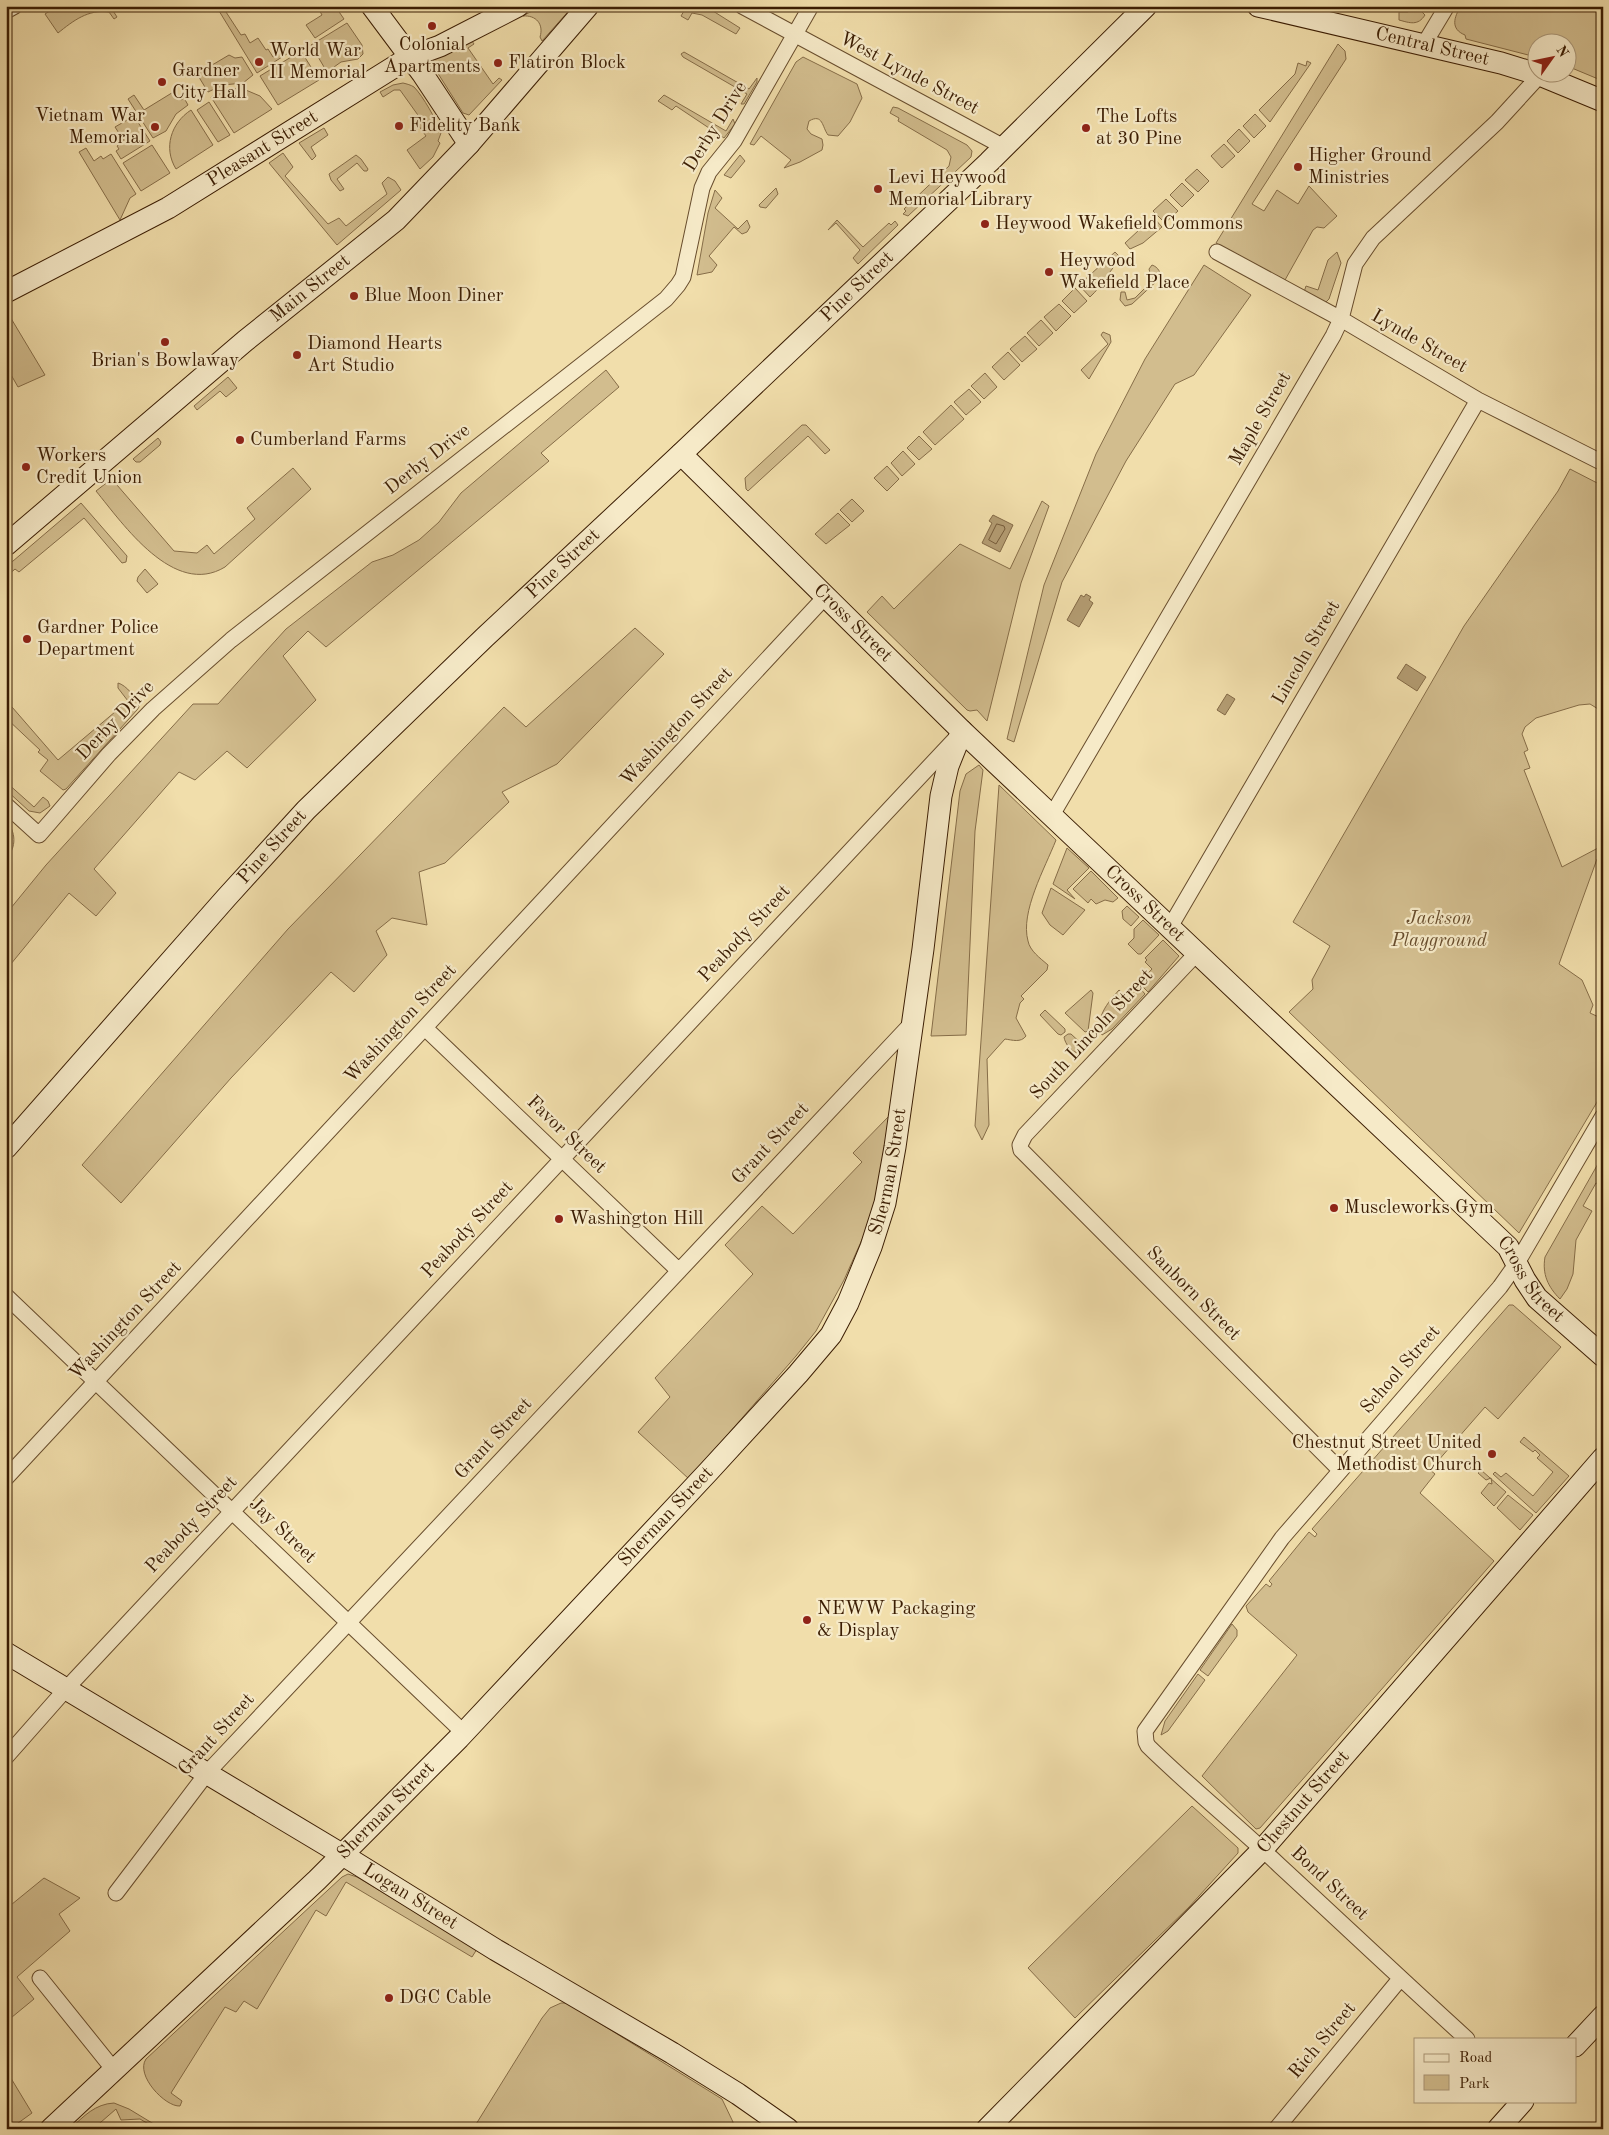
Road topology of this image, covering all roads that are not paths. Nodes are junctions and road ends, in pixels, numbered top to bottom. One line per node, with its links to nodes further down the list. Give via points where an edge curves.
1 (15, 6): 10 (street)
2 (372, 6): 13 (street)
3 (518, 6): 13 (street, Pleasant Street, via 440,46)
4 (588, 6): 18 (street, Main Street)
5 (742, 6): 11 (street, West Lynde Street)
6 (810, 6): 11 (street)
7 (1146, 6): 19 (street, Pine Street)
8 (1258, 6): 12 (street, Central Street)
9 (1447, 6): 12 (street)
10 (6, 11)
11 (795, 36): 19 (street, West Lynde Street); 29 (street, Derby Drive, via 734,141 709,172 702,188 682,277 666,300 231,640 109,754 39,835)
12 (1424, 46): 14 (street, Central Street)
13 (410, 57): 18 (street); 21 (street, Pleasant Street, via 168,208)
14 (1526, 71)
15 (1534, 82): 22 (street, Maple Street, via 1497,122 1373,238 1355,264)
16 (1557, 82): 17 (street, Central Street)
17 (1603, 101)
18 (468, 144): 26 (street, Main Street, via 389,226 245,341)
19 (1004, 147): 24 (street, Pine Street)
20 (1217, 252): 22 (street, Lynde Street)
21 (6, 292)
22 (1341, 319): 23 (street, Lynde Street); 30 (street, Maple Street)
23 (1478, 400): 25 (street, Lynde Street); 31 (street, Lincoln Street)
24 (681, 454): 27 (street, Cross Street); 37 (street, Pine Street, via 306,810)
25 (1603, 463)
26 (6, 545)
27 (825, 597): 28 (street, Cross Street); 34 (street, Washington Street)
28 (962, 731): 30 (street, Cross Street); 33 (street, Sherman Street, via 940,796); 38 (street, Peabody Street)
29 (6, 805)
30 (1052, 815): 31 (street, Cross Street)
31 (1170, 927): 32 (street, Cross Street)
32 (1197, 953): 36 (street, South Lincoln Street, via 1024,1135); 39 (street, Cross Street, via 1508,1247)
33 (913, 1022): 40 (street, Grant Street); 51 (street, Sherman Street, via 885,1203 848,1303 831,1334 710,1471)
34 (425, 1028): 38 (street, Favor Street); 43 (street, Washington Street)
35 (1603, 1116): 39 (street, School Street)
36 (1020, 1145): 45 (street, Sanborn Street, via 1024,1155)
37 (6, 1148)
38 (562, 1159): 40 (street, Favor Street); 47 (street, Peabody Street)
39 (1517, 1263): 42 (street, Cross Street, via 1537,1298); 45 (street, School Street, via 1500,1287)
40 (679, 1271): 48 (street, Grant Street)
41 (6, 1296): 43 (street, Jay Street)
42 (1603, 1356)
43 (96, 1382): 46 (street, Washington Street); 47 (street, Jay Street)
44 (1603, 1458): 55 (street, Chestnut Street)
45 (1340, 1470): 52 (street, School Street, via 1257,1571 1147,1726)
46 (6, 1478)
47 (232, 1512): 48 (street, Jay Street); 50 (street, Peabody Street)
48 (348, 1623): 51 (street, Jay Street); 54 (street, Grant Street)
49 (6, 1653): 50 (street, Logan Street)
50 (66, 1689): 53 (street, Peabody Street); 54 (street, Logan Street)
51 (464, 1733): 56 (street, Sherman Street)
52 (1145, 1736): 55 (street, Bond Street, via 1148,1746)
53 (6, 1758)
54 (207, 1773): 56 (street, Logan Street); 57 (street, Grant Street)
55 (1262, 1850): 59 (street, Bond Street); 67 (street, Chestnut Street)
56 (343, 1855): 63 (street, Sherman Street); 66 (street, Logan Street, via 496,1950 672,2053)
57 (116, 1893)
58 (40, 1978): 63 (street)
59 (1400, 1979): 61 (street, Bond Street); 68 (street, Rich Street)
60 (1603, 2016): 62 (street)
61 (1466, 2038)
62 (1576, 2045)
63 (114, 2070): 65 (street, Sherman Street)
64 (1522, 2102): 69 (street)
65 (51, 2129)
66 (788, 2129)
67 (987, 2129)
68 (1276, 2129)
69 (1498, 2129)

